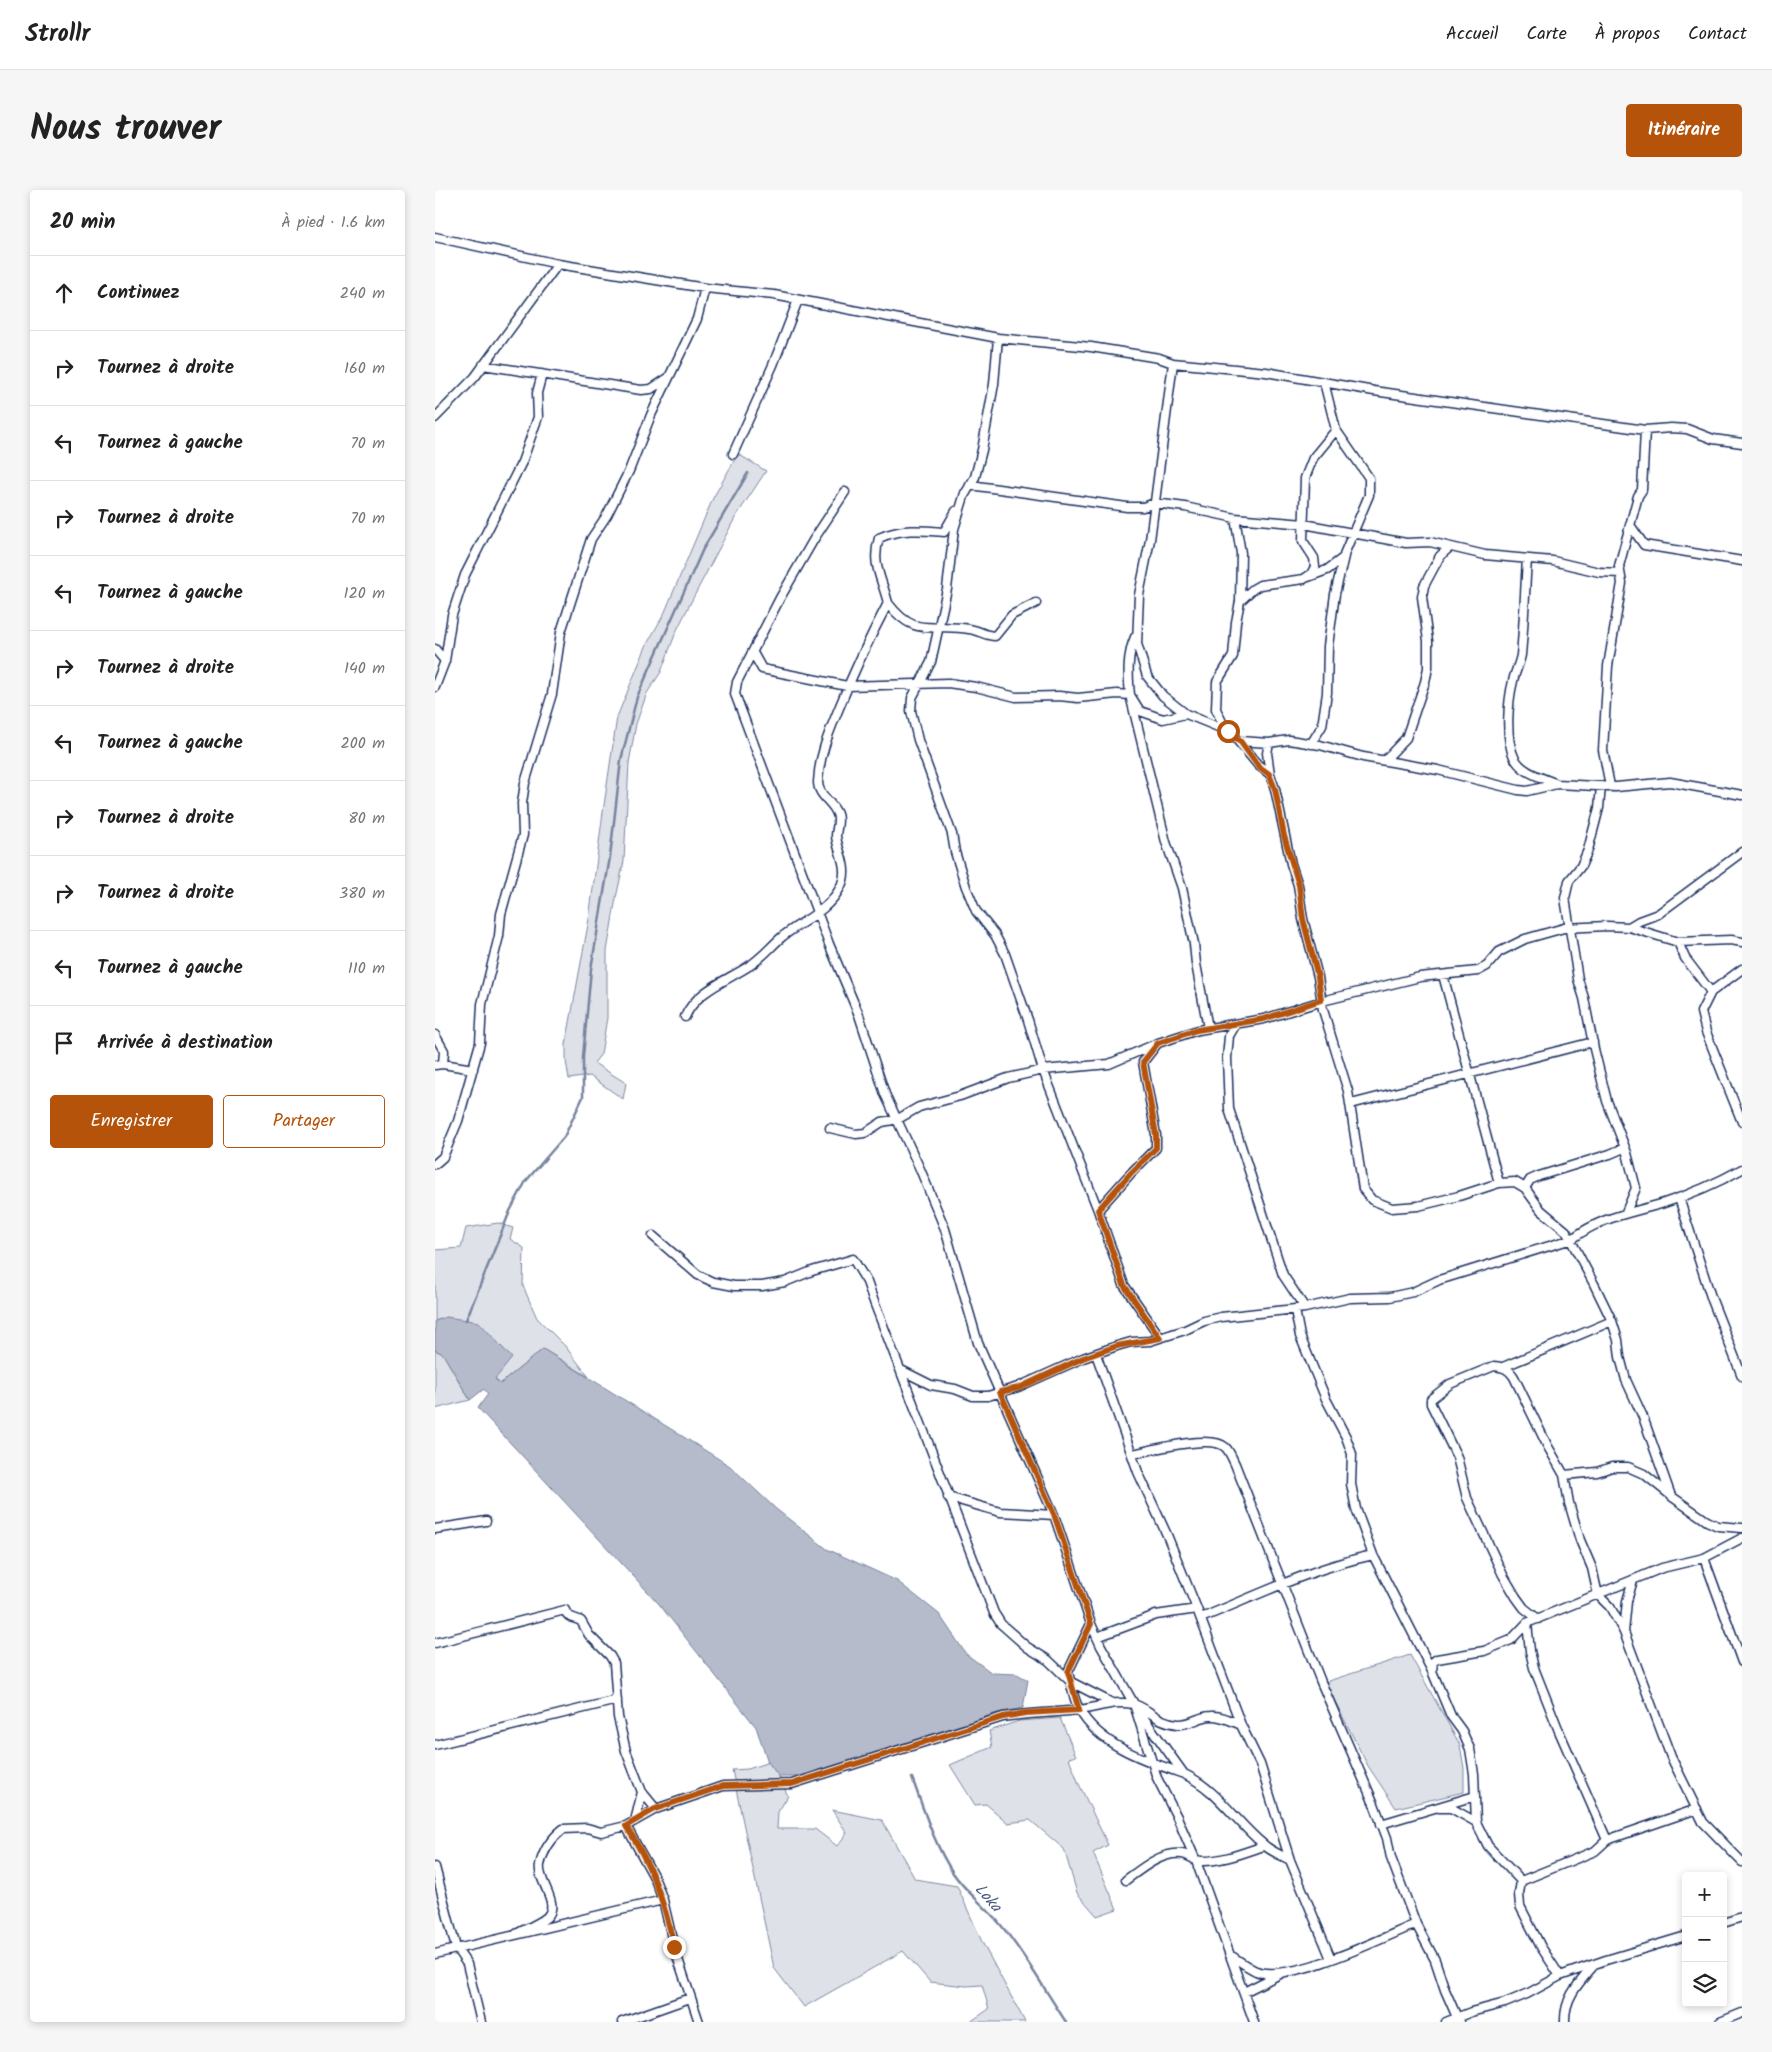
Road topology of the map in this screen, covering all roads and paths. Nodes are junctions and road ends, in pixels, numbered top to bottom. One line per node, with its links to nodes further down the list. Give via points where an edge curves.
1 (435, 237): 2 (street)
2 (558, 264): 3 (street); 7 (street)
3 (705, 288): 4 (street); 9 (street, via 697,319)
4 (798, 300): 5 (street); 15 (street)
5 (998, 338): 6 (street, via 1091,347); 16 (street, via 994,384 982,450)
6 (1173, 363): 10 (street, via 1266,372); 19 (street)
7 (483, 366): 8 (street); 11 (street)
8 (542, 374): 9 (street, via 641,390 651,389); 37 (street, via 537,393 538,417 522,462 465,575 452,614)
9 (670, 377): 70 (street, via 629,471 591,539 561,632 552,694 525,783 523,835 501,914 499,936 482,1004 480,1043)
10 (1324, 382): 12 (street); 13 (street)
11 (435, 418)
12 (1336, 430): 21 (street, via 1313,458 1305,478); 23 (street, via 1369,478 1369,494)
13 (1645, 430): 14 (street, via 1687,430 1713,440); 22 (street, via 1642,490)
14 (1742, 443)
15 (733, 454)
16 (970, 485): 18 (street); 19 (street, via 1127,507)
17 (845, 492): 36 (street, via 809,547)
18 (965, 493): 31 (street, via 944,532 907,530 879,538 875,551 876,566); 33 (street, via 954,529 947,589)
19 (1155, 504): 20 (street); 34 (street, via 1139,595)
20 (1235, 518): 21 (street); 30 (street, via 1241,553)
21 (1304, 524): 23 (street); 29 (street, via 1303,541 1314,558 1315,567)
22 (1630, 525): 27 (street, via 1643,545); 28 (street, via 1619,566)
23 (1353, 533): 24 (street, via 1406,544 1430,542); 25 (street)
24 (1450, 547): 26 (street, via 1485,555); 47 (street, via 1440,556 1422,597 1428,641 1425,682 1406,738)
25 (1343, 558): 29 (street, via 1327,570); 46 (street, via 1328,646 1327,693 1322,726)
26 (1527, 559): 28 (street); 49 (street, via 1520,664 1513,681 1508,722 1510,746 1514,758 1524,770)
27 (1742, 561)
28 (1621, 573): 51 (street, via 1603,726 1603,750)
29 (1306, 578): 30 (street, via 1260,585)
30 (1240, 600): 43 (street, via 1233,656 1217,682 1216,709)
31 (889, 603): 33 (street, via 899,618 909,624); 39 (street)
32 (1036, 603): 33 (street, via 1012,615 995,636 969,628)
33 (938, 628): 38 (street, via 931,662)
34 (1138, 630): 41 (street, via 1131,647); 42 (street, via 1137,644 1147,676 1163,696)
35 (435, 649): 37 (street)
36 (753, 653): 39 (street, via 762,669); 54 (street, via 737,682 735,694)
37 (445, 661): 40 (street)
38 (918, 685): 39 (street); 41 (street, via 948,683 1016,697); 71 (street, via 911,711 966,887 976,911 1005,954)
39 (847, 686): 54 (street, via 822,751 818,783 825,800 837,813 836,837 845,872 840,888)
40 (435, 687)
41 (1130, 695): 42 (street, via 1140,711 1163,719); 65 (street, via 1166,842 1183,888)
42 (1186, 714): 43 (street)
43 (1228, 731): 44 (street)
44 (1240, 741): 45 (street); 48 (street, via 1258,766)
45 (1269, 743): 46 (street, via 1289,740); 48 (street)
46 (1311, 744): 47 (street)
47 (1385, 760): 49 (street, via 1518,790)
48 (1269, 774): 62 (street, via 1299,885)
49 (1557, 784): 50 (street)
50 (1601, 786): 51 (street); 55 (street, via 1588,850 1569,881 1565,898)
51 (1611, 786): 52 (street, via 1670,782)
52 (1742, 795)
53 (1742, 852): 56 (street, via 1658,914)
54 (817, 913): 63 (street, via 783,936 750,966 698,998); 74 (street)
55 (1569, 928): 56 (street); 60 (street, via 1550,931 1508,947 1479,971); 67 (street)
56 (1629, 928): 57 (street)
57 (1678, 942): 58 (street); 61 (street, via 1685,958)
58 (1742, 942)
59 (1742, 969): 61 (street)
60 (1443, 975): 62 (street, via 1420,977); 72 (street)
61 (1711, 992): 75 (street, via 1701,1012 1702,1020)
62 (1321, 1000): 64 (street, via 1264,1019); 73 (street)
63 (685, 1017)
64 (1236, 1024): 65 (street); 87 (street, via 1228,1043 1229,1109 1283,1275)
65 (1209, 1028): 68 (street)
66 (435, 1035): 69 (street, via 444,1051)
67 (1593, 1042): 72 (street); 77 (street, via 1607,1101)
68 (1158, 1043): 71 (street, via 1109,1064); 83 (street, via 1143,1062 1156,1148)
69 (439, 1065): 70 (street)
70 (473, 1069): 78 (street, via 458,1122 443,1158)
71 (1043, 1070): 74 (street, via 919,1107); 83 (street)
72 (1469, 1074): 73 (street); 80 (street)
73 (1351, 1104): 80 (street, via 1363,1189 1372,1200 1392,1208 1418,1206)
74 (898, 1119): 76 (street, via 882,1122 865,1133); 95 (street, via 945,1229 978,1343)
75 (1742, 1122)
76 (830, 1128)
77 (1624, 1148): 81 (street, via 1539,1176 1530,1180); 84 (street, via 1636,1188)
78 (435, 1164)
79 (1742, 1169): 82 (street)
80 (1499, 1183): 81 (street, via 1515,1182)
81 (1525, 1188): 86 (street, via 1541,1210)
82 (1679, 1198): 84 (street); 94 (street, via 1712,1300)
83 (1098, 1210): 90 (street, via 1124,1285)
84 (1626, 1212): 86 (street, via 1589,1226)
85 (653, 1236): 93 (street, via 698,1275 734,1286 785,1282 853,1259 867,1282)
86 (1571, 1239): 87 (street, via 1439,1280 1413,1292 1390,1297 1350,1298); 89 (street)
87 (1305, 1308): 88 (street)
88 (1295, 1310): 90 (street, via 1221,1317); 105 (street, via 1300,1336 1351,1454 1351,1484 1356,1509)
89 (1611, 1321): 92 (street); 98 (street, via 1626,1380)
90 (1160, 1338): 91 (street, via 1131,1342)
91 (1096, 1354): 95 (street, via 1019,1388); 96 (street)
92 (1503, 1367): 97 (street, via 1514,1377); 112 (street, via 1494,1366 1450,1384 1434,1395 1431,1404 1457,1457 1467,1498 1503,1575 1516,1598)
93 (901, 1370): 95 (street, via 931,1385 973,1396); 99 (street)
94 (1742, 1376)
95 (1000, 1392): 100 (street)
96 (1133, 1454): 108 (street, via 1174,1445 1216,1442 1226,1447); 110 (street)
97 (1564, 1475): 98 (street, via 1628,1467 1644,1474); 109 (street, via 1569,1503)
98 (1671, 1496): 102 (street, via 1718,1526)
99 (948, 1497): 100 (street, via 1000,1512); 120 (street, via 1001,1624)
100 (1054, 1514): 114 (street)
101 (486, 1520): 103 (street)
102 (1742, 1528)
103 (435, 1529)
104 (1742, 1538): 106 (street)
105 (1373, 1555): 108 (street); 119 (street)
106 (1704, 1558): 107 (street, via 1662,1568); 118 (street)
107 (1633, 1580): 109 (street); 115 (street)
108 (1282, 1583): 111 (street); 136 (street)
109 (1598, 1595): 112 (street); 115 (street, via 1610,1607)
110 (1197, 1609): 111 (street); 116 (street, via 1156,1615)
111 (1201, 1618): 125 (street)
112 (1537, 1619): 113 (street)
113 (1527, 1623): 119 (street, via 1511,1640 1484,1651 1437,1659 1433,1662); 138 (street, via 1534,1668)
114 (1091, 1624): 116 (street); 120 (street, via 1068,1672)
115 (1624, 1632): 133 (street, via 1671,1757)
116 (1097, 1637): 123 (street)
117 (435, 1643): 121 (street, via 565,1610 567,1615 581,1621 589,1635 611,1656 616,1672)
118 (1742, 1662)
119 (1432, 1671): 130 (street, via 1451,1716 1463,1731 1470,1749)
120 (1071, 1682): 122 (street); 124 (street)
121 (617, 1700): 126 (street); 129 (street, via 626,1751)
122 (1111, 1703): 123 (street); 124 (street)
123 (1133, 1704): 125 (street, via 1159,1720 1171,1723 1191,1722 1210,1715); 127 (street); 128 (street)
124 (1079, 1710): 127 (street, via 1109,1741); 132 (street, via 1003,1717 792,1784 723,1786)
125 (1241, 1725): 140 (street, via 1260,1764)
126 (435, 1745)
127 (1152, 1763): 128 (street); 141 (street)
128 (1184, 1774): 139 (street, via 1215,1795)
129 (642, 1792): 132 (street); 134 (street)
130 (1475, 1796): 131 (street); 135 (street)
131 (1431, 1808): 135 (street, via 1451,1808); 136 (street)
132 (655, 1809): 134 (street)
133 (1697, 1810): 138 (street); 142 (street, via 1703,1822)
134 (635, 1821): 137 (street)
135 (1476, 1822): 145 (street, via 1488,1846)
136 (1381, 1824): 149 (street)
137 (626, 1826): 146 (street); 151 (street, via 601,1832 587,1828 563,1829 556,1835 545,1849 540,1866 552,1907 548,1916)
138 (1607, 1840): 145 (street, via 1595,1851)
139 (1264, 1846): 140 (street); 141 (street, via 1209,1861)
140 (1289, 1860): 156 (street)
141 (1196, 1861): 144 (street, via 1184,1854 1165,1857); 155 (street)
142 (1742, 1862)
143 (435, 1867): 153 (street)
144 (1126, 1880)
145 (1521, 1881): 159 (street, via 1520,1906)
146 (663, 1900): 151 (street); 161 (street)
147 (1740, 1918): 148 (street); 150 (street)
148 (1727, 1922)
149 (1415, 1924): 156 (street); 163 (street, via 1435,1960)
150 (1742, 1928)
151 (516, 1934): 153 (street)
152 (1682, 1937): 157 (street)
153 (456, 1948): 154 (street); 164 (street, via 467,1964)
154 (435, 1954)
155 (1230, 1955): 158 (street, via 1257,1971); 160 (street)
156 (1331, 1959): 158 (street)
157 (1595, 1964): 159 (street); 169 (street, via 1569,1996)
158 (1286, 1971): 160 (street)
159 (1560, 1976): 163 (street, via 1527,1994)
160 (1244, 1992): 167 (street)
161 (690, 1998): 165 (street); 166 (street)
162 (1742, 2013): 170 (street)
163 (1458, 2020): 168 (street)
164 (481, 2022)
165 (622, 2022)
166 (699, 2022)
167 (1255, 2022)
168 (1446, 2022)
169 (1565, 2022)
170 (1720, 2022)

